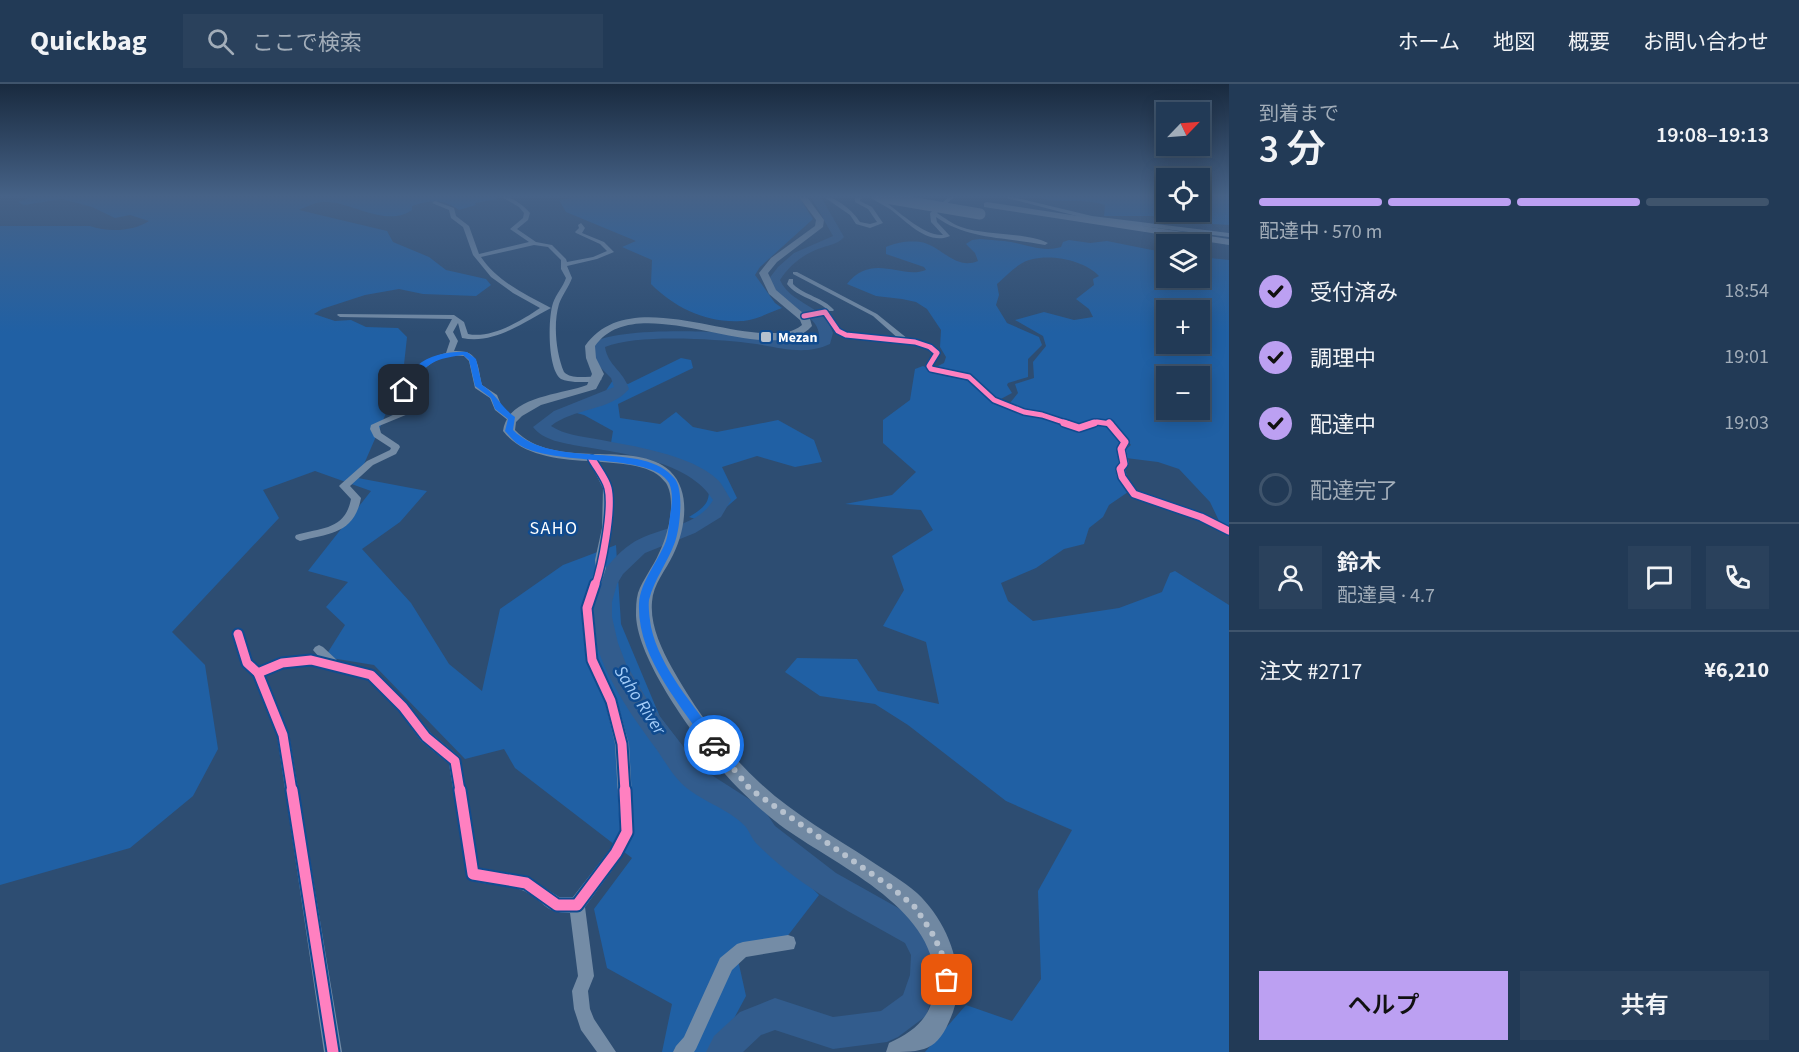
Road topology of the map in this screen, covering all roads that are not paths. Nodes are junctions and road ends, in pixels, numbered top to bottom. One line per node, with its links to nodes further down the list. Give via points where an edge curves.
1 (469, 242): 9 (street)
2 (600, 242): 10 (street, via 611,252)
3 (798, 242): 14 (main road, via 765,270 764,277)
4 (1040, 242): 6 (street)
5 (534, 243): 9 (street); 10 (street, via 550,246 564,260)
6 (1045, 243)
7 (1210, 247): 8 (highway)
8 (1229, 249)
9 (478, 256): 15 (street, via 502,285)
10 (563, 265): 16 (street, via 567,284)
11 (795, 273): 21 (street, via 874,315)
12 (791, 280): 13 (street, via 794,290)
13 (800, 293): 14 (street); 17 (street, via 827,304)
14 (780, 299): 19 (main road)
15 (545, 308): 16 (street); 20 (street, via 509,327 474,338 465,336)
16 (554, 308): 23 (street, via 555,361 561,375)
17 (830, 310): 19 (street); 21 (street, via 838,331 846,335)
18 (340, 315): 20 (street, via 445,315)
19 (804, 316): 23 (main road, via 805,330 784,337 660,320 628,322 598,336 590,346 598,369)
20 (457, 319): 22 (street, via 449,332 454,341)
21 (905, 340): 26 (street, via 932,347 937,353 931,369 969,377 994,400 1019,411 1061,420 1077,428 1110,423 1125,442 1121,449 1124,464 1120,469 1134,494)
22 (449, 355): 24 (street, via 458,353 472,359 478,386 494,397 498,408); 27 (street, via 419,367 404,390 410,410 375,425 377,435 396,447 344,486 356,498 355,510 346,523 331,531)
23 (597, 379): 24 (main road, via 584,391 525,408)
24 (512, 419): 25 (main road, via 509,431 522,443)
25 (592, 459): 32 (street, via 608,488 607,528 601,568 587,608 592,660 612,701 622,744 627,832); 37 (main road, via 643,462 663,471 673,482 677,497 675,519 671,540 644,602 646,627 665,673 723,757 750,789 914,906 931,931 946,964 947,996 928,1035)
26 (1229, 531)
27 (300, 537)
28 (238, 634): 31 (street, via 247,663)
29 (319, 650): 30 (street)
30 (336, 666): 31 (street, via 311,660 282,663); 32 (street, via 371,675 426,737 455,761 473,874 526,883 557,905)
31 (258, 673): 34 (street, via 284,735)
32 (577, 905): 35 (street, via 586,976 580,991 582,1009 587,1024)
33 (788, 943): 36 (street, via 743,950 726,964 690,1043)
34 (333, 1052)
35 (607, 1052)
36 (682, 1052)
37 (898, 1052)

